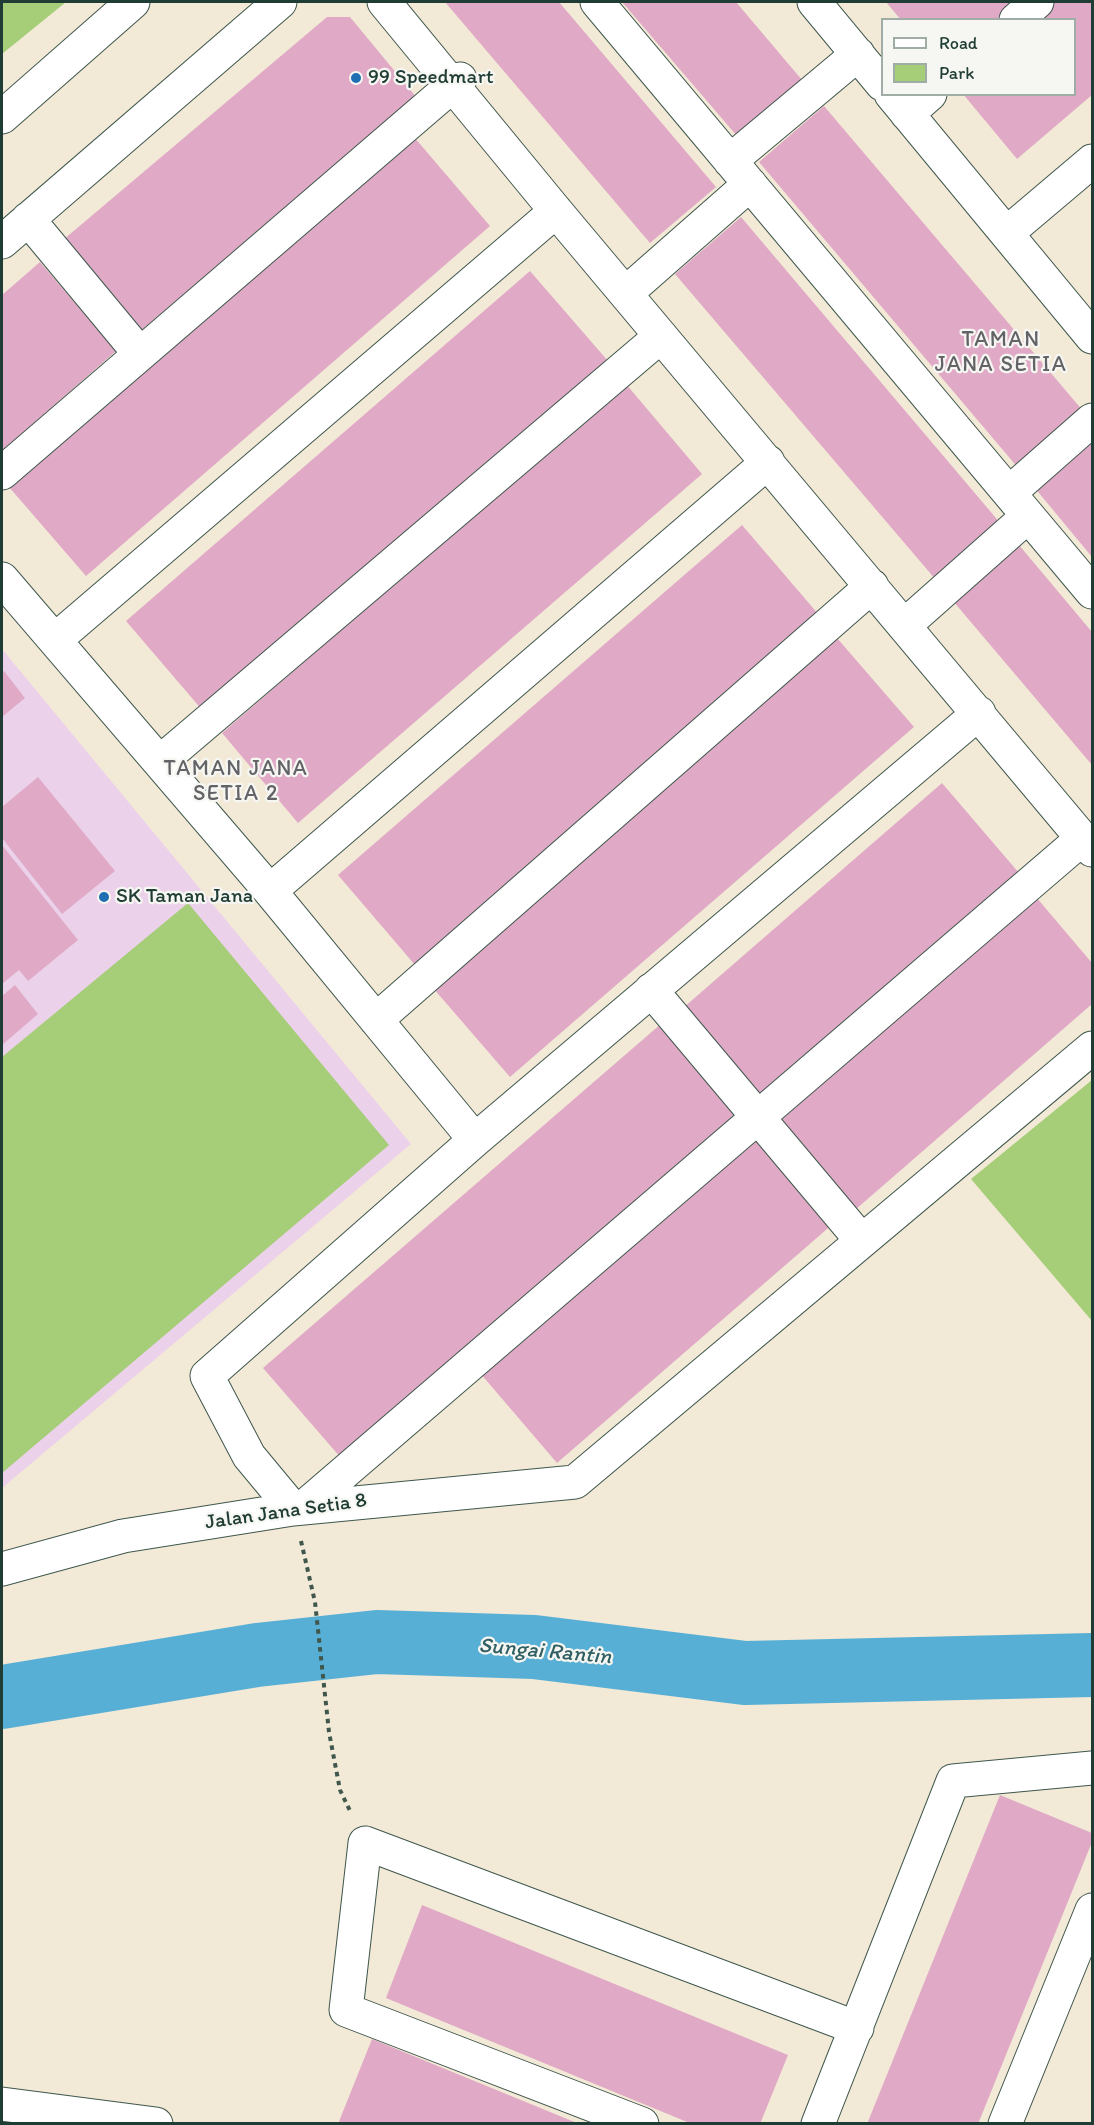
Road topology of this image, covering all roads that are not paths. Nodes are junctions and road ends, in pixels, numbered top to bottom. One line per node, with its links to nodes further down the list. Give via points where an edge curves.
1 (133, 2): 12 (street)
2 (280, 2): 16 (street)
3 (384, 2): 9 (street)
4 (597, 2): 14 (street)
5 (814, 2): 8 (street)
6 (1037, 2): 7 (street)
7 (1018, 18)
8 (858, 54): 10 (street); 14 (street)
9 (456, 82): 15 (street); 22 (street)
10 (881, 83)
11 (910, 101): 17 (street)
12 (2, 117)
13 (1092, 161): 17 (street)
14 (740, 172): 19 (street); 26 (street)
15 (556, 211): 19 (street); 31 (street)
16 (28, 219): 18 (street); 22 (street)
17 (1007, 233): 21 (street)
18 (2, 242)
19 (626, 293): 20 (street)
20 (661, 336): 24 (street); 33 (street)
21 (1092, 337)
22 (140, 354): 25 (street)
23 (1092, 420): 26 (street)
24 (768, 462): 28 (street); 35 (street)
25 (2, 473)
26 (1018, 505): 29 (street); 30 (street)
27 (2, 579): 31 (street)
28 (872, 586): 30 (street); 37 (street)
29 (1092, 592)
30 (905, 625): 32 (street)
31 (55, 640): 33 (street)
32 (979, 713): 34 (street); 36 (street)
33 (160, 762): 35 (street)
34 (1088, 844): 39 (street)
35 (270, 891): 37 (street)
36 (651, 990): 39 (street); 40 (street)
37 (376, 1020): 40 (street)
38 (1092, 1048): 41 (street)
39 (759, 1117): 41 (street); 42 (street)
40 (475, 1140): 42 (street, via 207,1376 249,1456)
41 (862, 1241): 42 (street, Jalan Jana Setia 8, via 575,1482)
42 (299, 1508): 43 (street, Jalan Jana Setia 8, via 123,1536)
43 (2, 1569)
44 (1092, 1768): 46 (street, via 953,1781)
45 (1092, 1910): 51 (street)
46 (856, 2028): 49 (street, via 365,1843 346,2010); 50 (street)
47 (2, 2104): 48 (street)
48 (156, 2124)
49 (642, 2124)
50 (818, 2124)
51 (1005, 2124)

